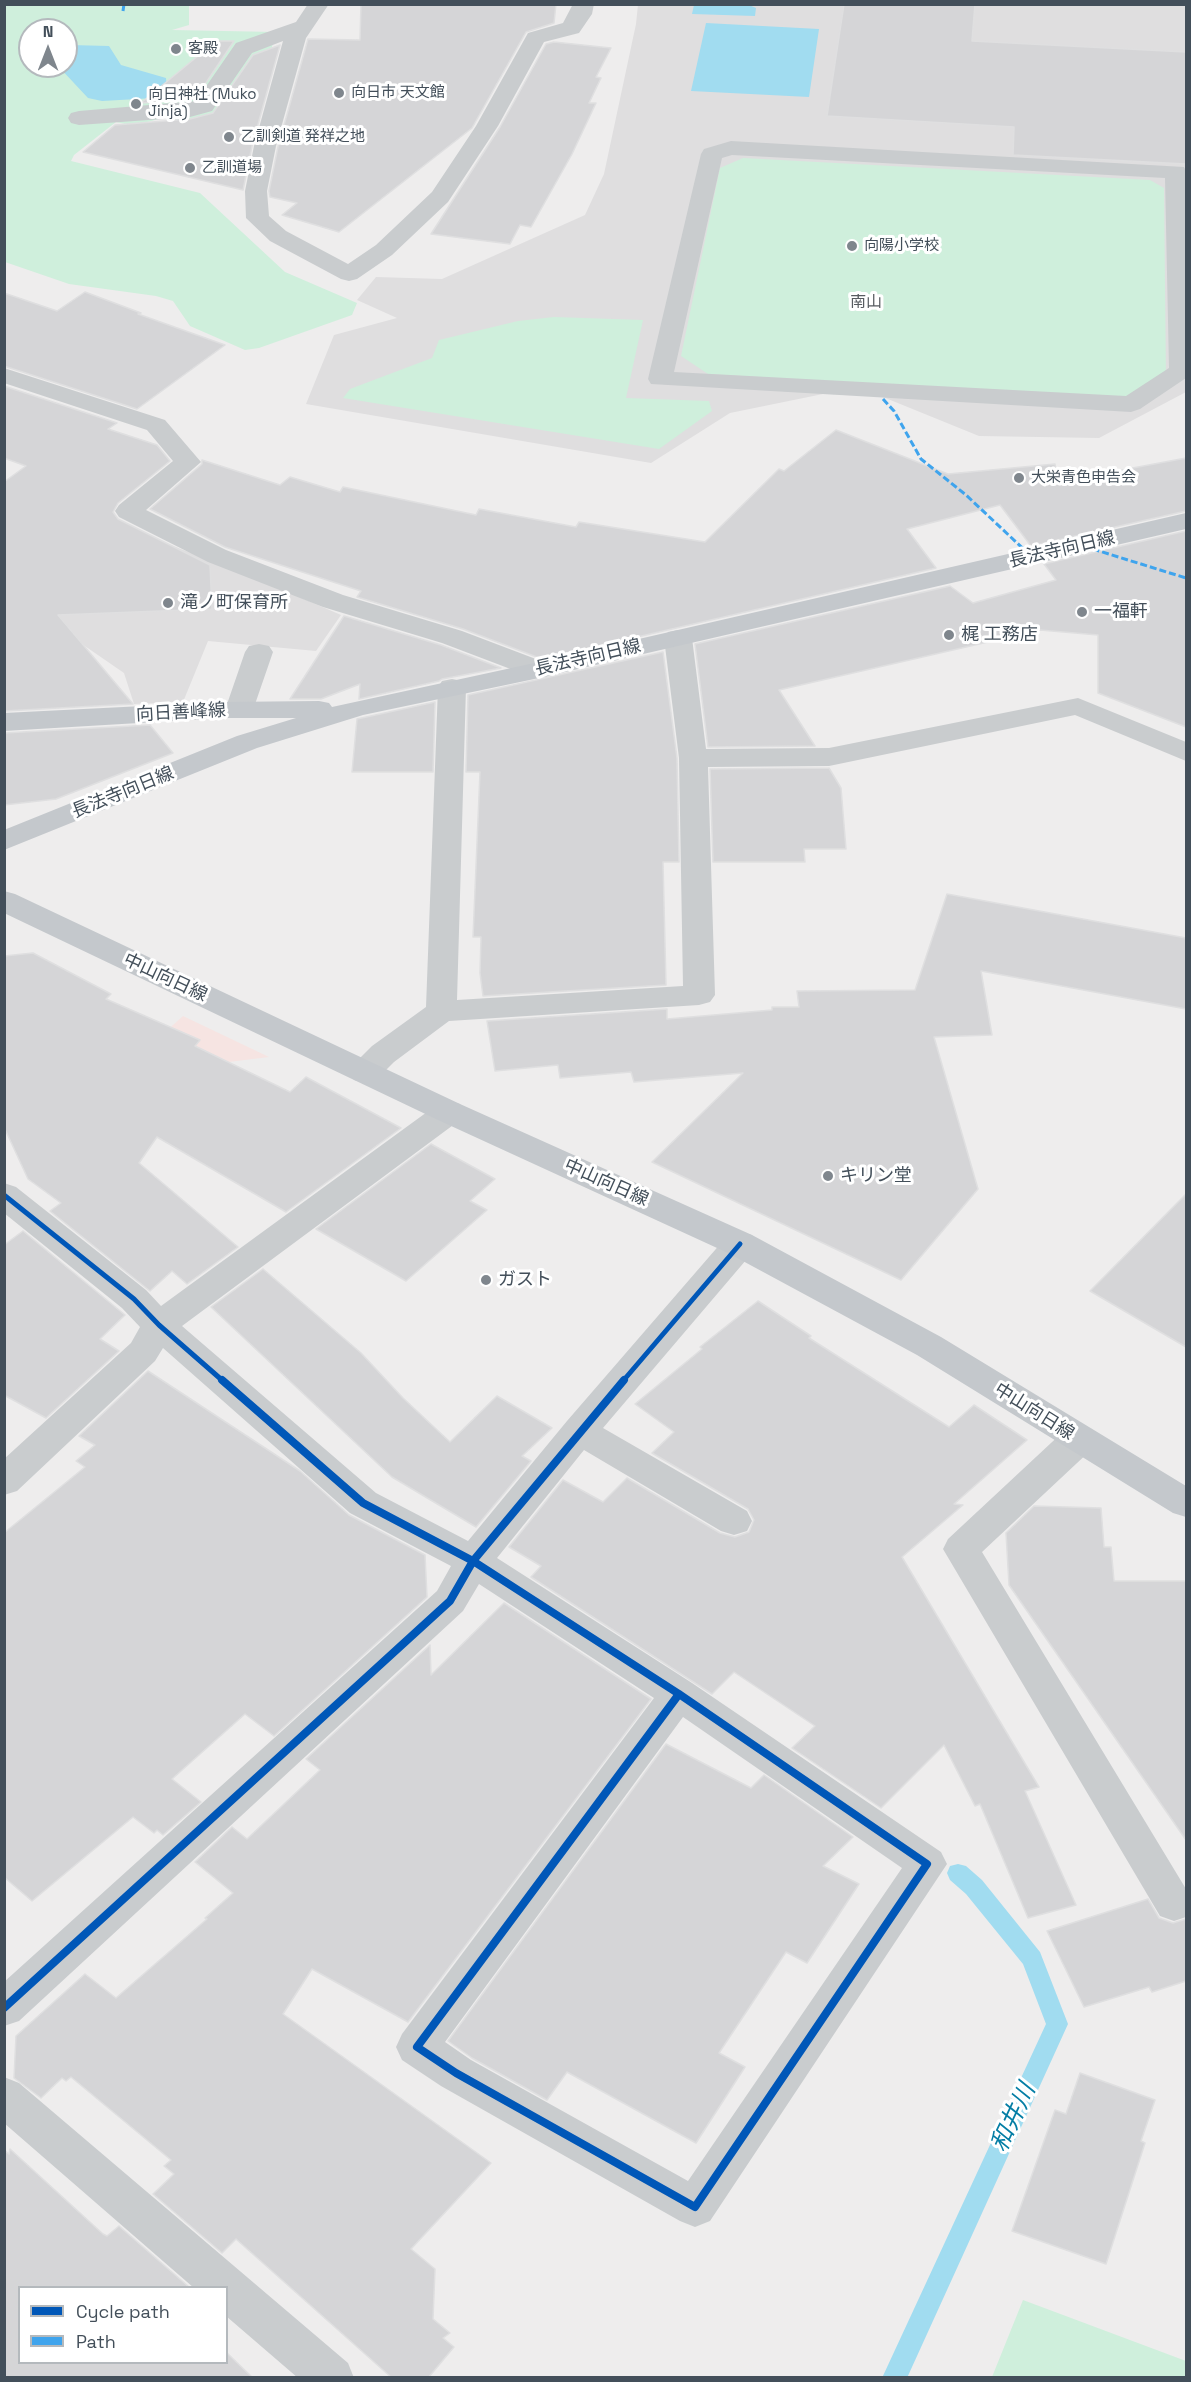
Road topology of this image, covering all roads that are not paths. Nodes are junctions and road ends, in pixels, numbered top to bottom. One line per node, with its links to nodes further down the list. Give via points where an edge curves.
1 (319, 4): 3 (street)
2 (584, 4): 3 (street, via 571,28 536,38 487,126 440,197 384,250 349,274 278,236 258,218 256,191 265,146 295,38)
3 (304, 26): 4 (street, via 244,48 204,106)
4 (79, 118)
5 (4, 375): 11 (street, via 156,425 188,462 128,511 217,556 322,597 452,637)
6 (959, 395): 6 (street, via 1131,404 1181,371 1176,172 731,148 712,154 660,379); 7 (street)
7 (894, 411)
8 (1186, 521): 9 (main road, 長法寺向日線)
9 (678, 638): 11 (main road, 長法寺向日線); 17 (street)
10 (259, 652): 14 (street)
11 (539, 670): 12 (main road, 長法寺向日線)
12 (452, 687): 13 (main road, 長法寺向日線); 20 (street)
13 (357, 708): 14 (main road, 向日善峰線); 18 (main road, 長法寺向日線, via 247,742)
14 (239, 710): 15 (main road, 向日善峰線)
15 (4, 722)
16 (1186, 752): 17 (street, via 1078,706 829,757)
17 (693, 758): 20 (street, via 699,995)
18 (4, 841)
19 (4, 902): 21 (main road, 中山向日線)
20 (441, 1011): 21 (street)
21 (365, 1072): 22 (main road, 中山向日線)
22 (449, 1112): 24 (main road, 中山向日線); 25 (street)
23 (4, 1195): 25 (street, via 134,1299)
24 (740, 1244): 26 (street); 27 (main road, 中山向日線, via 929,1346)
25 (159, 1325): 28 (street, via 143,1352); 31 (street, via 363,1503)
26 (580, 1431): 30 (street); 31 (street)
27 (1079, 1439): 29 (main road, 中山向日線); 33 (street, via 961,1549)
28 (4, 1481)
29 (1186, 1503)
30 (734, 1521)
31 (472, 1561): 32 (street); 34 (street, via 450,1601)
32 (679, 1694): 32 (street, via 927,1864 695,2207 456,2073 417,2047)
33 (1174, 1904)
34 (4, 2008)
35 (4, 2096): 36 (street)
36 (225, 2286)
37 (228, 2289): 38 (street)
38 (332, 2378)

